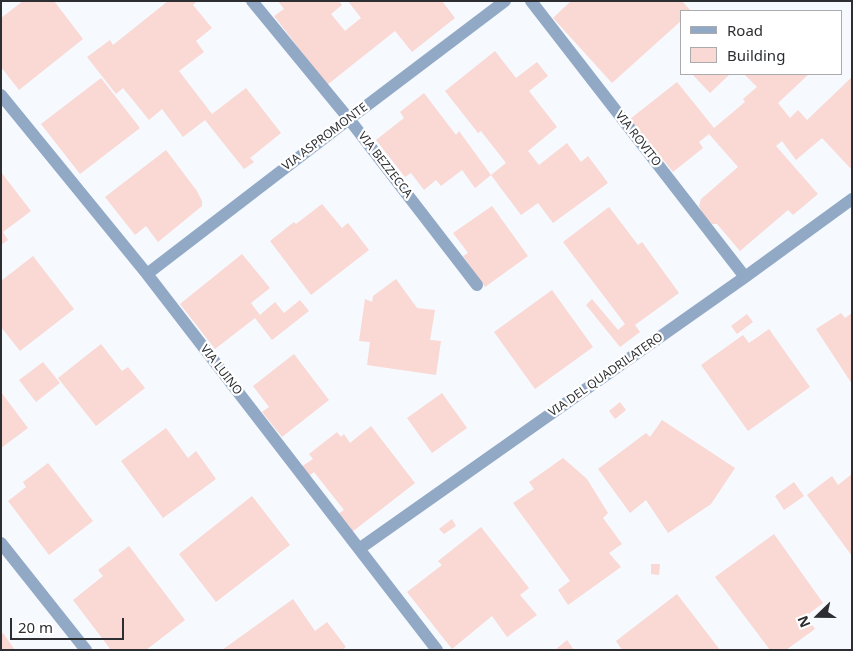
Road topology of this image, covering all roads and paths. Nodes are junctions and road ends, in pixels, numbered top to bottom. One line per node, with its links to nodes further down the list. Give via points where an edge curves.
1 (252, 1): 5 (street, VIA BEZZECCA)
2 (505, 1): 5 (street, VIA ASPROMONTE)
3 (531, 1): 8 (street, VIA ROVITO)
4 (1, 95): 7 (street, VIA LUINO)
5 (348, 118): 7 (street, VIA ASPROMONTE); 9 (street, VIA BEZZECCA)
6 (852, 199): 8 (street, VIA DEL QUADRILATERO)
7 (146, 274): 11 (street, VIA LUINO)
8 (745, 277): 11 (street, VIA DEL QUADRILATERO)
9 (477, 285)
10 (1, 543): 12 (street)
11 (359, 548): 13 (street, VIA LUINO)
12 (86, 650)
13 (437, 650)

